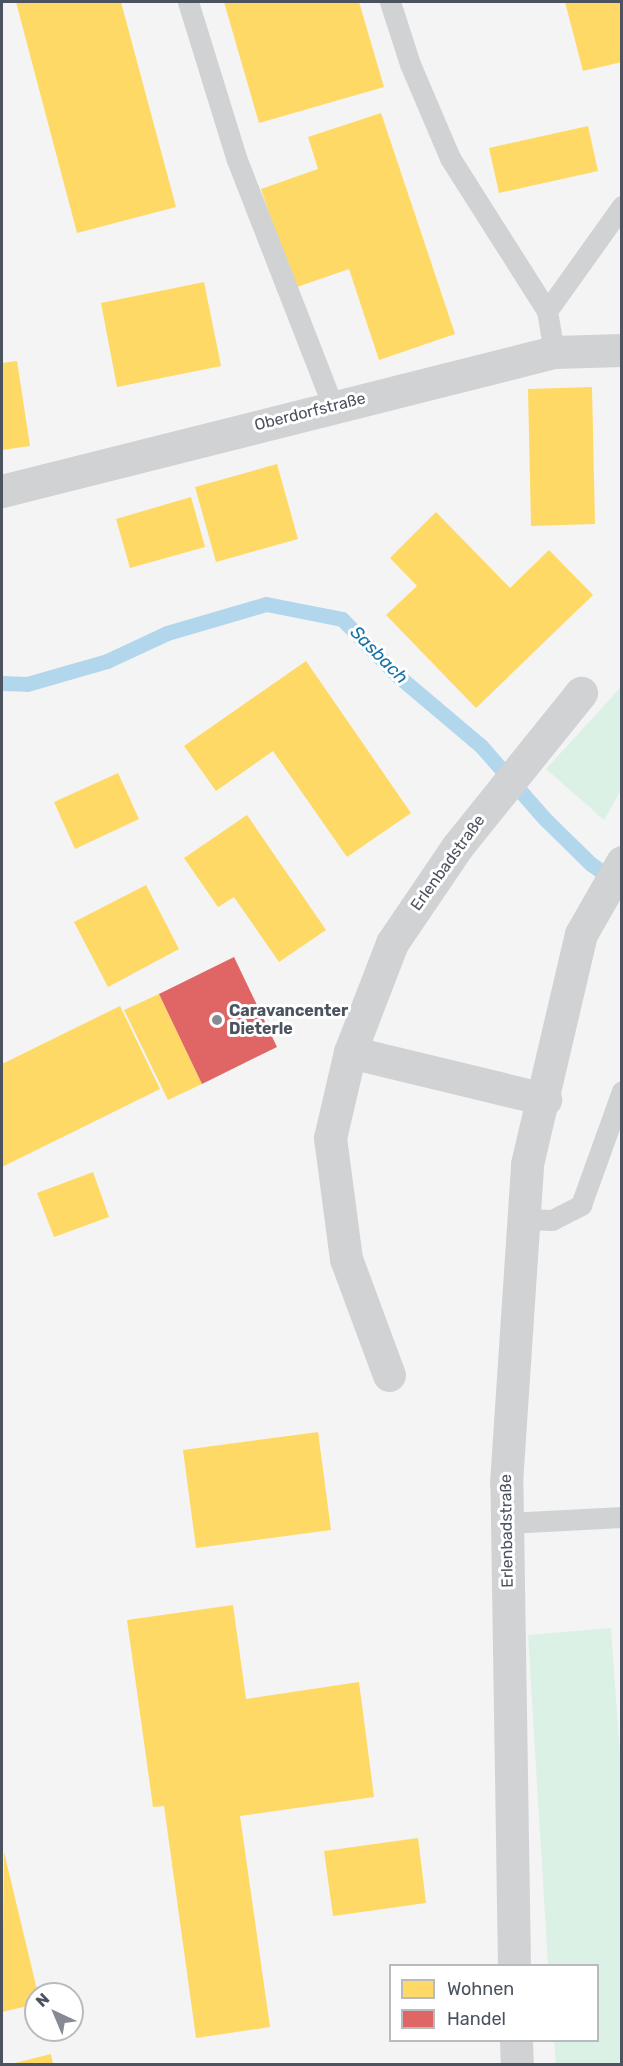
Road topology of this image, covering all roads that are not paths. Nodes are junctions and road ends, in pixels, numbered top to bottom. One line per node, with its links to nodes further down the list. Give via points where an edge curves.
1 (188, 2): 7 (lane, via 237,160)
2 (390, 2): 4 (lane, via 410,64 450,158)
3 (621, 206): 4 (lane)
4 (547, 310): 6 (lane)
5 (621, 350): 6 (street, Oberdorfstraße)
6 (554, 352): 7 (street, Oberdorfstraße)
7 (333, 406): 8 (street, Oberdorfstraße)
8 (2, 491)
9 (581, 693): 11 (street, Erlenbadstraße, via 457,847 392,943)
10 (621, 862): 13 (street, Erlenbadstraße, via 581,934)
11 (350, 1052): 13 (street); 15 (street, Erlenbadstraße, via 330,1138 346,1259)
12 (621, 1091): 14 (lane, via 581,1205 552,1220)
13 (545, 1099): 14 (street, Erlenbadstraße, via 527,1164)
14 (523, 1219): 17 (street, Erlenbadstraße, via 506,1483)
15 (389, 1375)
16 (621, 1517): 17 (lane)
17 (507, 1523): 18 (street, Erlenbadstraße)
18 (514, 1964)
19 (516, 2042): 20 (street)
20 (517, 2064)

